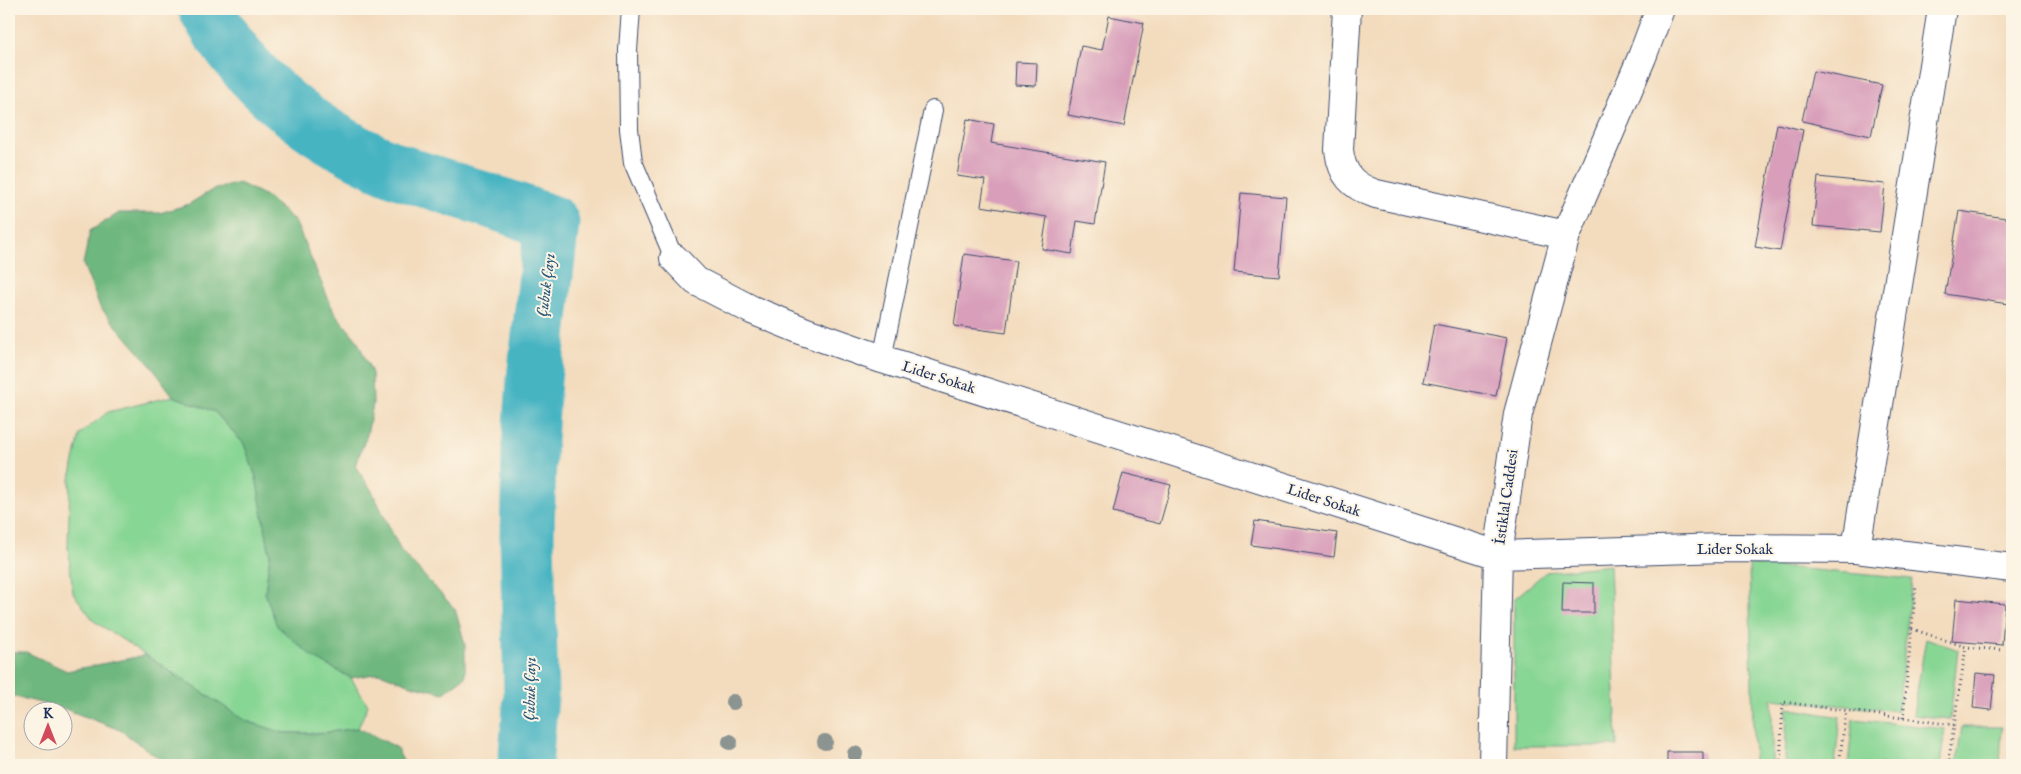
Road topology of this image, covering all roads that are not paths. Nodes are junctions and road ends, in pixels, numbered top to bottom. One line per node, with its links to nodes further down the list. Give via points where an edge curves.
1 (631, 9): 7 (lane, via 629,128 633,162)
2 (1347, 9): 6 (street, via 1339,150 1340,162 1353,183 1376,194)
3 (1660, 9): 6 (street, İstiklal Caddesi)
4 (1942, 9): 9 (street)
5 (933, 110): 8 (lane)
6 (1566, 235): 10 (street, İstiklal Caddesi, via 1518,414)
7 (674, 258): 8 (street, Lider Sokak, via 696,281 752,310)
8 (882, 359): 10 (street, Lider Sokak)
9 (1856, 550): 10 (street, Lider Sokak, via 1724,548); 11 (street, Lider Sokak)
10 (1498, 556): 12 (street, İstiklal Caddesi)
11 (2012, 568)
12 (1493, 765)

